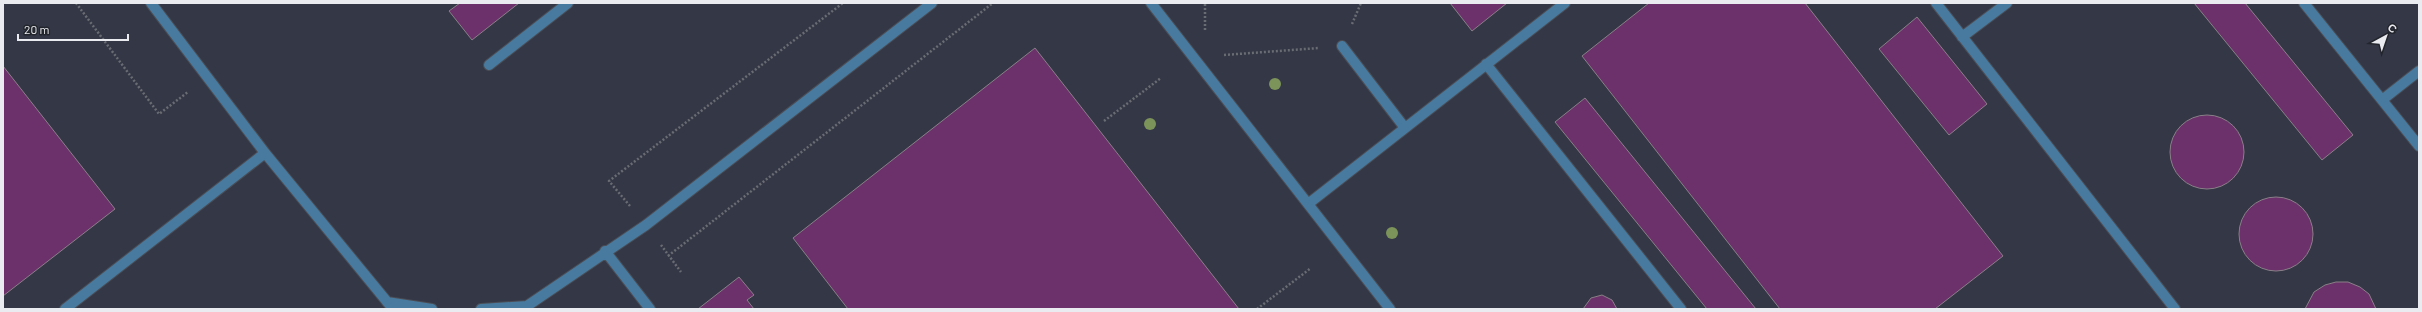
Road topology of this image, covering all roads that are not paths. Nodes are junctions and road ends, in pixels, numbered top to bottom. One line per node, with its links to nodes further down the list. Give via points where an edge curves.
1 (151, 3): 17 (lane)
2 (568, 3): 12 (lane)
3 (932, 3): 19 (lane, via 646,225)
4 (1151, 3): 18 (lane)
5 (1565, 3): 11 (lane)
6 (1936, 3): 9 (lane)
7 (2007, 3): 9 (lane)
8 (2304, 3): 14 (lane)
9 (1962, 37): 27 (lane)
10 (1342, 46): 15 (lane)
11 (1486, 64): 15 (lane); 26 (lane)
12 (489, 65)
13 (2419, 70): 14 (lane)
14 (2382, 100): 16 (lane)
15 (1405, 128): 18 (lane)
16 (2419, 146)
17 (265, 153): 20 (lane); 21 (lane)
18 (1308, 204): 25 (lane)
19 (605, 251): 23 (lane, via 527,306); 24 (lane)
20 (390, 305): 22 (lane)
21 (65, 309)
22 (432, 309)
23 (481, 309)
24 (650, 309)
25 (1390, 309)
26 (1681, 309)
27 (2175, 309)

